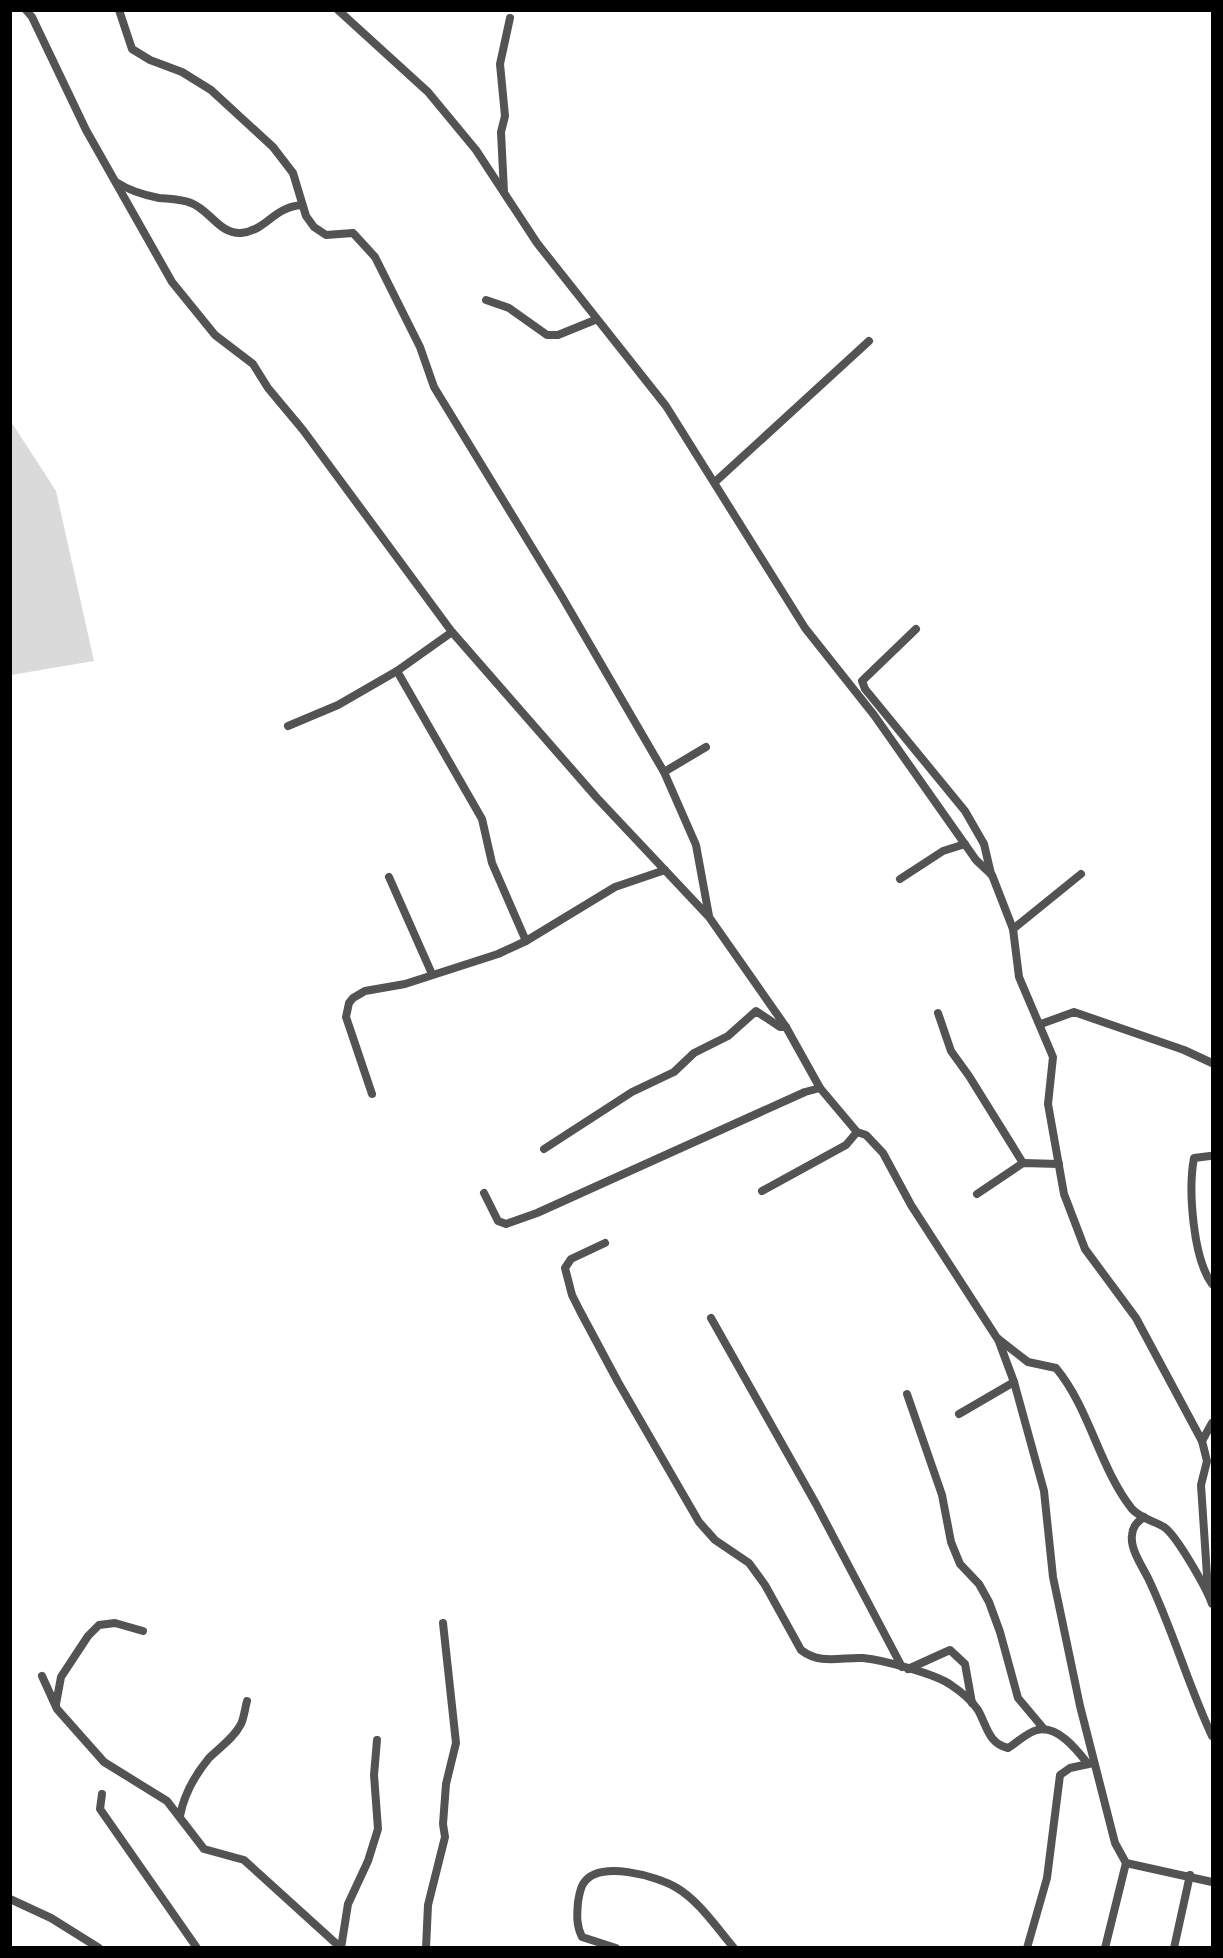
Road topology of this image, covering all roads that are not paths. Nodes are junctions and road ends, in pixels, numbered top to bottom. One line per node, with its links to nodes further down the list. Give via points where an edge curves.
1 (26, 10): 5 (street)
2 (119, 10): 7 (street, via 132,49 212,90 273,147 293,173)
3 (338, 10): 6 (street, via 428,92 476,150)
4 (510, 18): 6 (street, via 500,64 505,116 501,132)
5 (115, 181): 7 (street, via 156,197 190,202 225,230 239,233 254,230 288,206); 13 (street, via 172,282 215,334 254,364 268,388)
6 (504, 194): 9 (street)
7 (302, 205): 19 (street, via 314,227 326,235 353,233 375,257 416,338 434,387)
8 (486, 300): 9 (street, via 509,308 547,335 558,335)
9 (595, 320): 11 (street, via 666,406)
10 (869, 342): 11 (street)
11 (715, 482): 15 (street, via 805,628)
12 (916, 629): 16 (street, via 862,681)
13 (453, 632): 14 (street); 21 (street)
14 (397, 671): 17 (street, via 355,696); 28 (street, via 482,819 492,863)
15 (874, 715): 16 (street); 20 (street)
16 (893, 724): 23 (street, via 965,811 984,844)
17 (288, 726)
18 (705, 747): 19 (street)
19 (664, 772): 26 (street, via 696,845)
20 (965, 844): 23 (street); 25 (street, via 943,850)
21 (665, 870): 26 (street); 28 (street, via 615,887)
22 (1081, 874): 27 (street)
23 (992, 875): 27 (street)
24 (389, 877): 29 (street)
25 (900, 879)
26 (709, 917): 32 (street)
27 (1013, 929): 31 (street, via 1019,977)
28 (526, 941): 29 (street)
29 (432, 974): 35 (street, via 405,984 365,991 349,1003 346,1017)
30 (938, 1013): 39 (street, via 951,1051)
31 (1041, 1024): 33 (street, via 1074,1011); 40 (street, via 1053,1057 1048,1104)
32 (786, 1027): 34 (street); 37 (street, via 756,1011 728,1036 694,1053 674,1072 632,1092)
33 (1212, 1063)
34 (820, 1088): 36 (street); 42 (street, via 506,1224 498,1221)
35 (372, 1094)
36 (857, 1132): 41 (street, via 846,1145); 47 (street, via 866,1135 883,1153 911,1205)
37 (544, 1149)
38 (1210, 1156): 45 (street, via 1194,1158 1193,1218 1204,1272)
39 (1023, 1163): 40 (street); 43 (street)
40 (1059, 1164): 52 (street, via 1064,1194 1085,1249 1136,1317)
41 (762, 1191)
42 (484, 1193)
43 (977, 1194)
44 (605, 1243): 58 (street, via 571,1259 565,1268 572,1295 699,1522 716,1540 749,1563 801,1650 811,1658 861,1658)
45 (1212, 1284)
46 (711, 1318): 58 (street)
47 (997, 1338): 48 (street); 53 (street, via 1028,1362 1056,1368 1070,1385 1133,1510)
48 (1014, 1382): 50 (street); 66 (street, via 1044,1491 1053,1577)
49 (907, 1394): 63 (street, via 942,1495 951,1542 960,1564 989,1602 1018,1698)
50 (959, 1414)
51 (1212, 1423): 52 (street)
52 (1202, 1441): 54 (street, via 1207,1461 1201,1485)
53 (1144, 1517): 54 (street, via 1166,1528); 64 (street, via 1136,1522 1134,1550 1160,1604)
54 (1208, 1592): 55 (street)
55 (1212, 1604)
56 (442, 1623): 76 (street, via 456,1743 446,1784 445,1837 428,1905)
57 (143, 1631): 62 (street, via 116,1623 99,1625 61,1677)
58 (905, 1668): 61 (street, via 950,1684); 61 (street, via 950,1650 964,1664)
59 (42, 1676): 62 (street)
60 (247, 1701): 68 (street, via 242,1723 193,1781 183,1798)
61 (972, 1703): 63 (street, via 992,1740 1008,1748 1026,1735)
62 (56, 1705): 68 (street, via 104,1762 167,1801)
63 (1044, 1729): 66 (street, via 1073,1745)
64 (1212, 1736)
65 (377, 1740): 75 (street, via 374,1775 378,1829 348,1904)
66 (1091, 1763): 69 (street, via 1114,1843); 79 (street, via 1060,1775 1047,1878)
67 (102, 1794): 74 (street, via 100,1809)
68 (180, 1816): 75 (street, via 204,1849 244,1860)
69 (1126, 1863): 70 (street); 80 (street)
70 (1190, 1875): 71 (street); 81 (street)
71 (1212, 1882)
72 (10, 1899): 73 (street)
73 (99, 1947)
74 (197, 1947)
75 (341, 1947)
76 (426, 1947)
77 (616, 1947): 78 (street, via 582,1937 577,1914 582,1884 589,1877 620,1871 635,1872 677,1888)
78 (734, 1947)
79 (1027, 1947)
80 (1105, 1947)
81 (1174, 1947)

